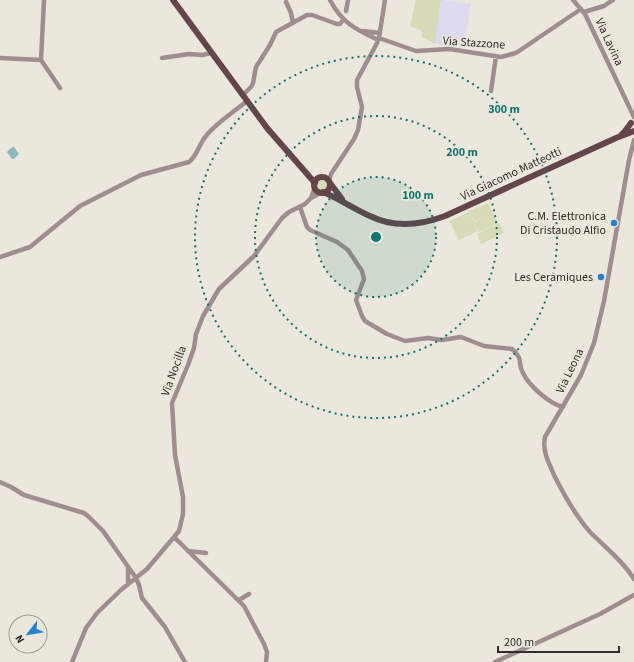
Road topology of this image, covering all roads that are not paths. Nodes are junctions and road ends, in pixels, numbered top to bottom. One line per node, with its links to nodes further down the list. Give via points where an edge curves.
1 (44, 0): 18 (street)
2 (173, 0): 14 (main road)
3 (330, 0): 11 (street)
4 (348, 0): 9 (street)
5 (385, 0): 13 (street)
6 (573, 0): 10 (street, Via Lavina)
7 (613, 0): 10 (street, Via Stazzone, via 604,6)
8 (286, 2): 12 (street)
9 (346, 11)
10 (582, 11): 15 (street, Via Stazzone, via 516,53); 23 (street, Via Lavina)
11 (343, 20): 12 (street, via 338,24 310,15); 13 (street, Via Stazzone, via 359,30)
12 (293, 23): 21 (street, via 276,32 256,67 253,83)
13 (379, 37): 15 (street, Via Stazzone, via 416,52 449,49); 28 (street, via 358,80 357,87 362,106 358,130 354,140)
14 (212, 53): 17 (street); 21 (main road)
15 (496, 56): 20 (street)
16 (0, 58): 18 (street)
17 (162, 58)
18 (42, 60): 19 (street)
19 (60, 88)
20 (491, 91)
21 (243, 95): 22 (main road)
22 (247, 101): 27 (main road); 34 (street, via 209,132 189,162 141,175 80,206 30,247)
23 (633, 119): 24 (main road, via 631,126); 25 (main road, via 625,131)
24 (634, 130): 25 (main road, Via Giacomo Matteotti)
25 (616, 138): 32 (main road, Via Giacomo Matteotti, via 445,216 426,222 401,224 385,221 372,217)
26 (634, 140): 35 (street, Via Leona, via 594,343 581,375)
27 (294, 159): 28 (main road, via 310,172); 29 (main road)
28 (326, 180): 29 (main road, via 316,180); 30 (main road, via 328,190); 32 (main road)
29 (315, 185): 30 (main road, via 317,190); 31 (street)
30 (323, 192): 31 (street, Via Nocilla); 32 (main road)
31 (311, 198): 33 (street, Via Nocilla)
32 (346, 202)
33 (300, 207): 35 (street, via 310,230 348,250 362,271 364,280 356,300 365,321 405,341 461,337 484,346 512,349 520,357 521,369 530,383 554,404); 37 (street, Via Nocilla, via 282,218 254,256 219,289 200,323 188,365 172,403 175,455 183,502 182,523)
34 (0, 257)
35 (563, 407): 42 (street, Via Leona, via 545,437 546,455 561,489 576,514)
36 (0, 482): 40 (street, via 24,495 84,513 97,523)
37 (174, 537): 38 (street); 41 (street, Via Nocilla)
38 (188, 551): 39 (street); 46 (street)
39 (206, 554)
40 (128, 566): 41 (street); 43 (street)
41 (136, 578): 43 (street, Via Nocilla); 49 (street, via 142,598 165,627)
42 (634, 579)
43 (128, 584): 48 (street, Via Nocilla, via 92,618)
44 (249, 594): 46 (street)
45 (632, 596): 47 (street); 51 (street, via 600,614)
46 (239, 600): 50 (street, via 264,644)
47 (634, 601)
48 (72, 662)
49 (185, 662)
50 (266, 662)
51 (495, 662)

